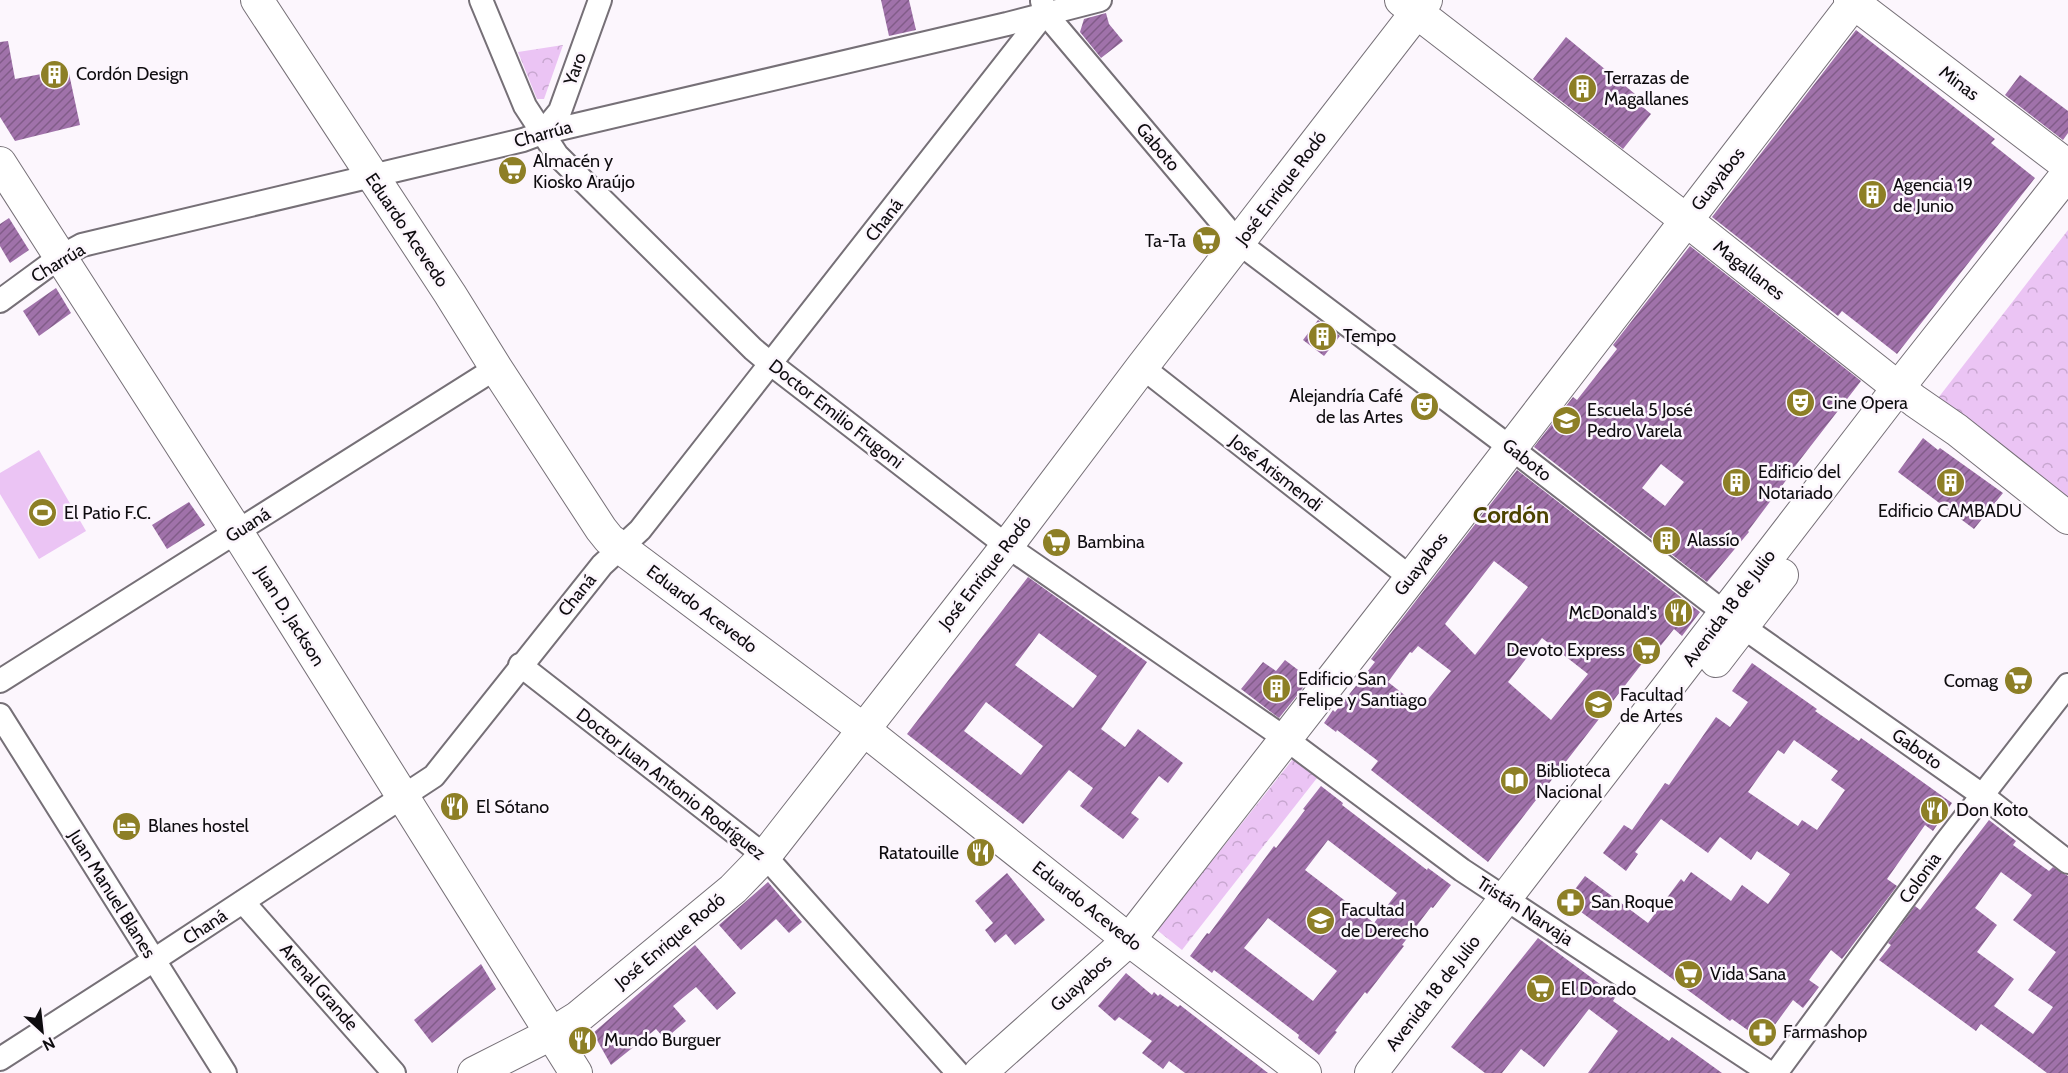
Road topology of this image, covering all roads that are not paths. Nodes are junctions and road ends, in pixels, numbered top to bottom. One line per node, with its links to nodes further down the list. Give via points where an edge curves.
1 (256, 0): 12 (street, Eduardo Acevedo)
2 (480, 0): 8 (street, Doctor Emilio Frugoni, via 525,106)
3 (600, 0): 8 (street, Yaro, via 560,111)
4 (1100, 0): 7 (street, Charrúa)
5 (1853, 1): 10 (street, Minas); 14 (street, Guayabos)
6 (1415, 4): 14 (street, Magallanes); 15 (street, José Enrique Rodó)
7 (1043, 7): 8 (street, Charrúa, via 1007,24); 15 (street, Gaboto); 18 (street, Chaná)
8 (542, 133): 12 (street, Charrúa); 18 (street, Doctor Emilio Frugoni, via 557,155)
9 (0, 163): 16 (street, Juan D. Jackson)
10 (2068, 166)
11 (2068, 173): 21 (street, Avenida 18 de Julio)
12 (370, 175): 16 (street, Charrúa, via 82,245); 20 (street, Eduardo Acevedo)
13 (2068, 207): 21 (street, Avenida 18 de Julio)
14 (1686, 220): 21 (street, Magallanes); 22 (street, Guayabos)
15 (1239, 243): 19 (street, José Enrique Rodó); 22 (street, Gaboto)
16 (60, 257): 17 (street, Charrúa); 24 (street, Juan D. Jackson)
17 (0, 301)
18 (771, 364): 25 (street, Doctor Emilio Frugoni); 26 (street, Chaná, via 640,530)
19 (1142, 367): 25 (street, José Enrique Rodó); 27 (street, José Arismendi)
20 (496, 369): 24 (street, Guaná); 26 (street, Eduardo Acevedo, via 601,529)
21 (1906, 394): 23 (street, Magallanes); 28 (street, Avenida 18 de Julio)
22 (1511, 448): 27 (street, Guayabos); 28 (street, Gaboto)
23 (2068, 518)
24 (237, 532): 30 (street, Guaná); 36 (street, Juan D. Jackson)
25 (1007, 546): 33 (street, José Enrique Rodó); 34 (street, Doctor Emilio Frugoni)
26 (619, 547): 29 (street, Chaná); 33 (street, Eduardo Acevedo)
27 (1411, 578): 34 (street, Guayabos)
28 (1734, 620): 35 (street, Gaboto); 40 (street, Avenida 18 de Julio)
29 (520, 665): 36 (street, Chaná, via 434,776); 37 (street, Doctor Juan Antonio Rodríguez)
30 (0, 681)
31 (2068, 685): 35 (street, Colonia)
32 (0, 715): 42 (street, Juan Manuel Blanes)
33 (864, 729): 37 (street, José Enrique Rodó); 41 (street, Eduardo Acevedo)
34 (1286, 739): 40 (street, Tristán Narvaja, via 1462,870); 41 (street, Guayabos)
35 (1982, 795): 38 (street, Gaboto); 55 (street, Colonia)
36 (404, 796): 39 (street, Chaná); 43 (street, Juan D. Jackson)
37 (765, 856): 43 (street, José Enrique Rodó, via 723,897 577,1018); 49 (street, Doctor Juan Antonio Rodríguez)
38 (2068, 862)
39 (243, 902): 42 (street, Chaná); 46 (street, Arenal Grande)
40 (1515, 904): 52 (street, Avenida 18 de Julio); 53 (street, Avenida 18 de Julio); 54 (street, Tristán Narvaja)
41 (1129, 940): 50 (street, Guayabos); 51 (street, Eduardo Acevedo)
42 (154, 960): 44 (street, Chaná); 45 (street, Juan Manuel Blanes)
43 (551, 1034): 47 (street, José Enrique Rodó); 48 (street, Juan D. Jackson)
44 (0, 1059)
45 (225, 1073)
46 (394, 1073)
47 (474, 1073)
48 (576, 1073)
49 (958, 1073)
50 (980, 1073)
51 (1305, 1073)
52 (1371, 1073)
53 (1395, 1073)
54 (1770, 1073)
55 (1776, 1073)

